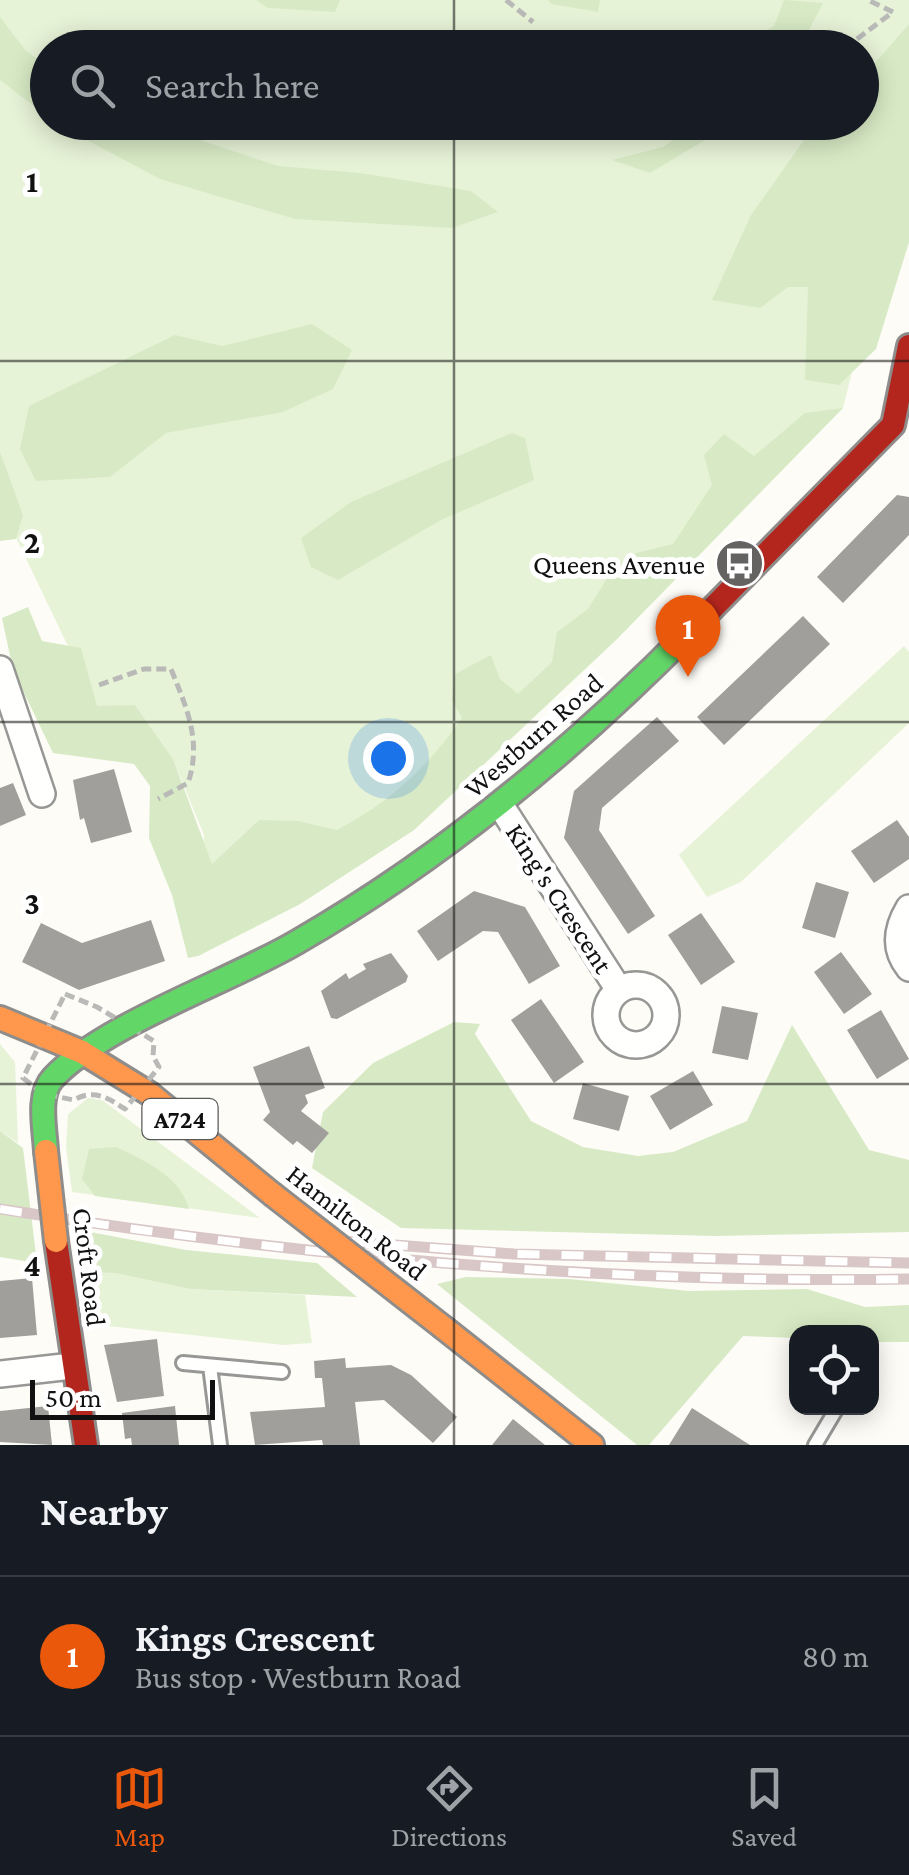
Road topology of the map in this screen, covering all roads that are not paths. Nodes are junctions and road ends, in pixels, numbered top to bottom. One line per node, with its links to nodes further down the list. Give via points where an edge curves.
1 (909, 346): 2 (street, Westburn Road)
2 (901, 429): 6 (street, Westburn Road)
3 (0, 669): 4 (street)
4 (12, 746): 5 (street)
5 (42, 794)
6 (502, 806): 9 (street, King's Crescent); 12 (street, Westburn Road, via 296,943)
7 (909, 908): 8 (street, via 898,927 900,956)
8 (909, 968)
9 (619, 990)
10 (0, 993): 12 (street, Hamilton Road / A724, via 38,1012)
11 (0, 1018): 12 (street, Hamilton Road / A724)
12 (82, 1052): 14 (street, Croft Road, bridge, via 44,1094); 21 (street, Hamilton Road / A724, bridge, via 150,1094)
13 (184, 1363): 15 (lane)
14 (72, 1366): 17 (street); 19 (street, Croft Road)
15 (210, 1366): 16 (lane); 20 (lane)
16 (282, 1372)
17 (0, 1374)
18 (833, 1415): 22 (lane)
19 (86, 1445)
20 (220, 1445)
21 (592, 1445)
22 (815, 1445)

